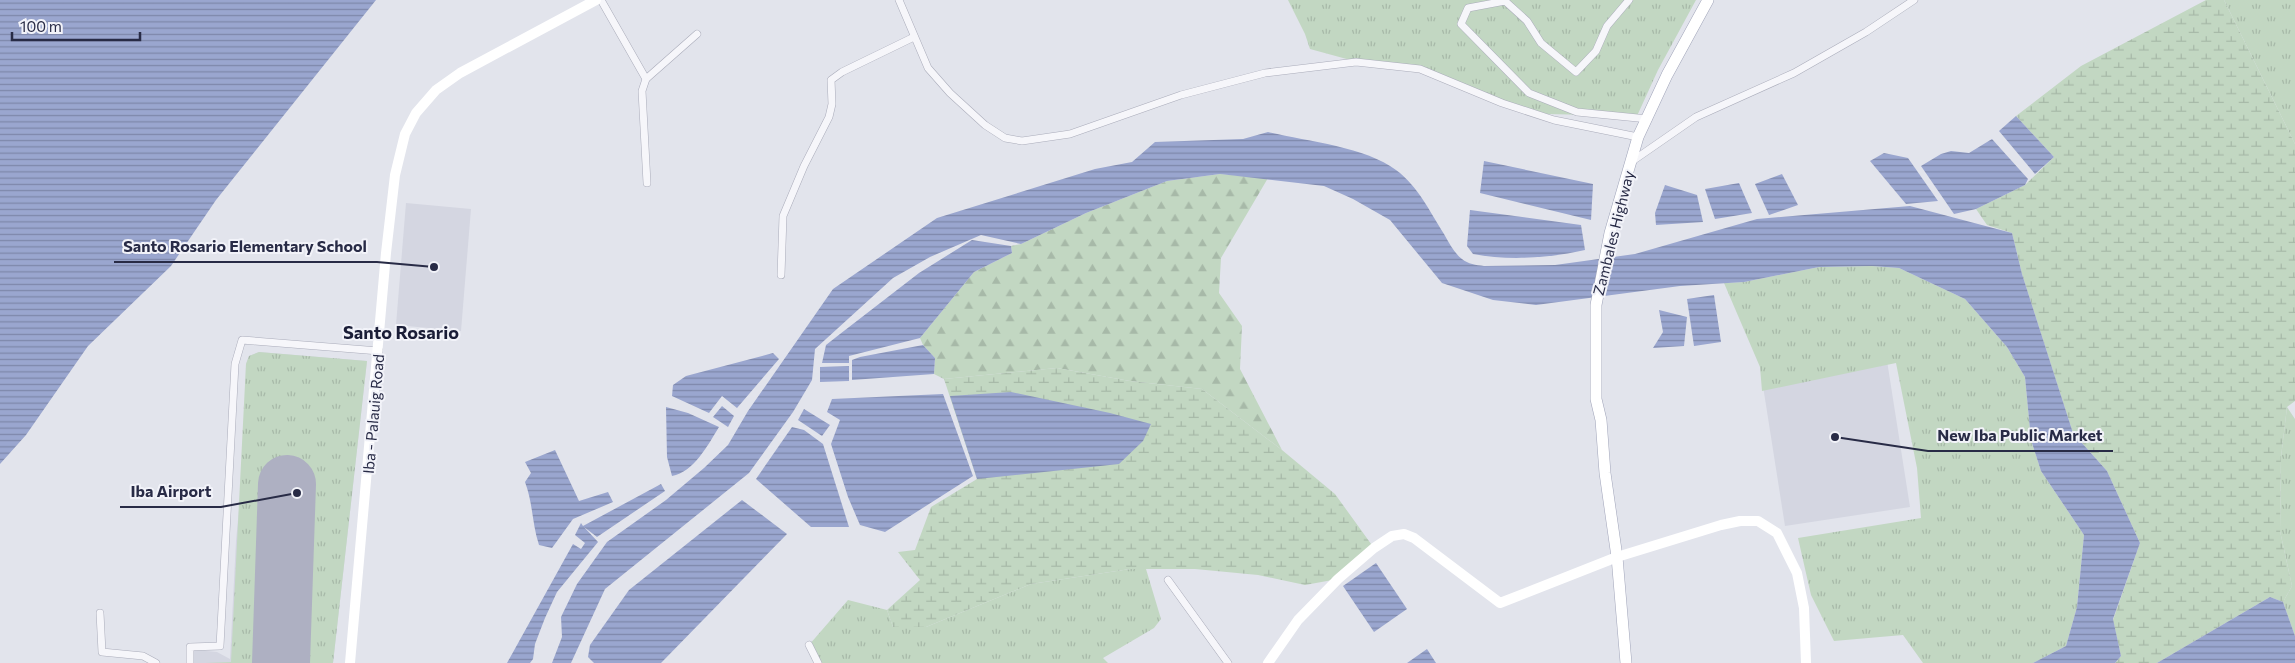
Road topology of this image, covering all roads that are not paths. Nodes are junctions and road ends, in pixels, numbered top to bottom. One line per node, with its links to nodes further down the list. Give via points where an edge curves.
1 (596, 0): 15 (main road, Iba - Palauig Road, via 460,73 436,90 416,113 405,134 395,175)
2 (601, 0): 9 (street)
3 (899, 0): 8 (street)
4 (1629, 0): 10 (street, via 1607,26 1596,51 1576,72 1541,43 1527,21 1505,1 1468,8 1461,24 1529,93 1577,112)
5 (1708, 0): 10 (main road, Zambales Highway, via 1667,75)
6 (1914, 0): 12 (street, via 1794,73 1696,117)
7 (697, 34): 9 (street)
8 (914, 37): 11 (street, via 928,68 950,93 985,125 1005,138 1022,140 1070,134 1181,95 1265,73 1356,62 1420,69 1502,103 1554,120); 14 (street, via 831,80 829,117 784,216)
9 (646, 79): 13 (street, via 642,91)
10 (1648, 119): 11 (main road, Zambales Highway)
11 (1638, 137): 12 (main road, Zambales Highway)
12 (1630, 162): 16 (main road, Zambales Highway, via 1605,254 1596,305 1596,399)
13 (647, 183)
14 (781, 275)
15 (378, 351): 21 (street, via 242,340 235,364 220,646 190,648); 22 (main road, Iba - Palauig Road)
16 (1617, 557): 25 (main road, via 1500,603 1414,538 1404,534 1392,536 1315,602); 26 (main road, Zambales Highway); 27 (main road, via 1721,525 1758,520 1777,532 1797,573 1804,608)
17 (1168, 580): 24 (street)
18 (100, 613): 20 (street, via 102,652 143,656)
19 (809, 645): 23 (street)
20 (156, 663)
21 (190, 663)
22 (350, 663)
23 (818, 663)
24 (1228, 663)
25 (1268, 663)
26 (1626, 663)
27 (1806, 663)

